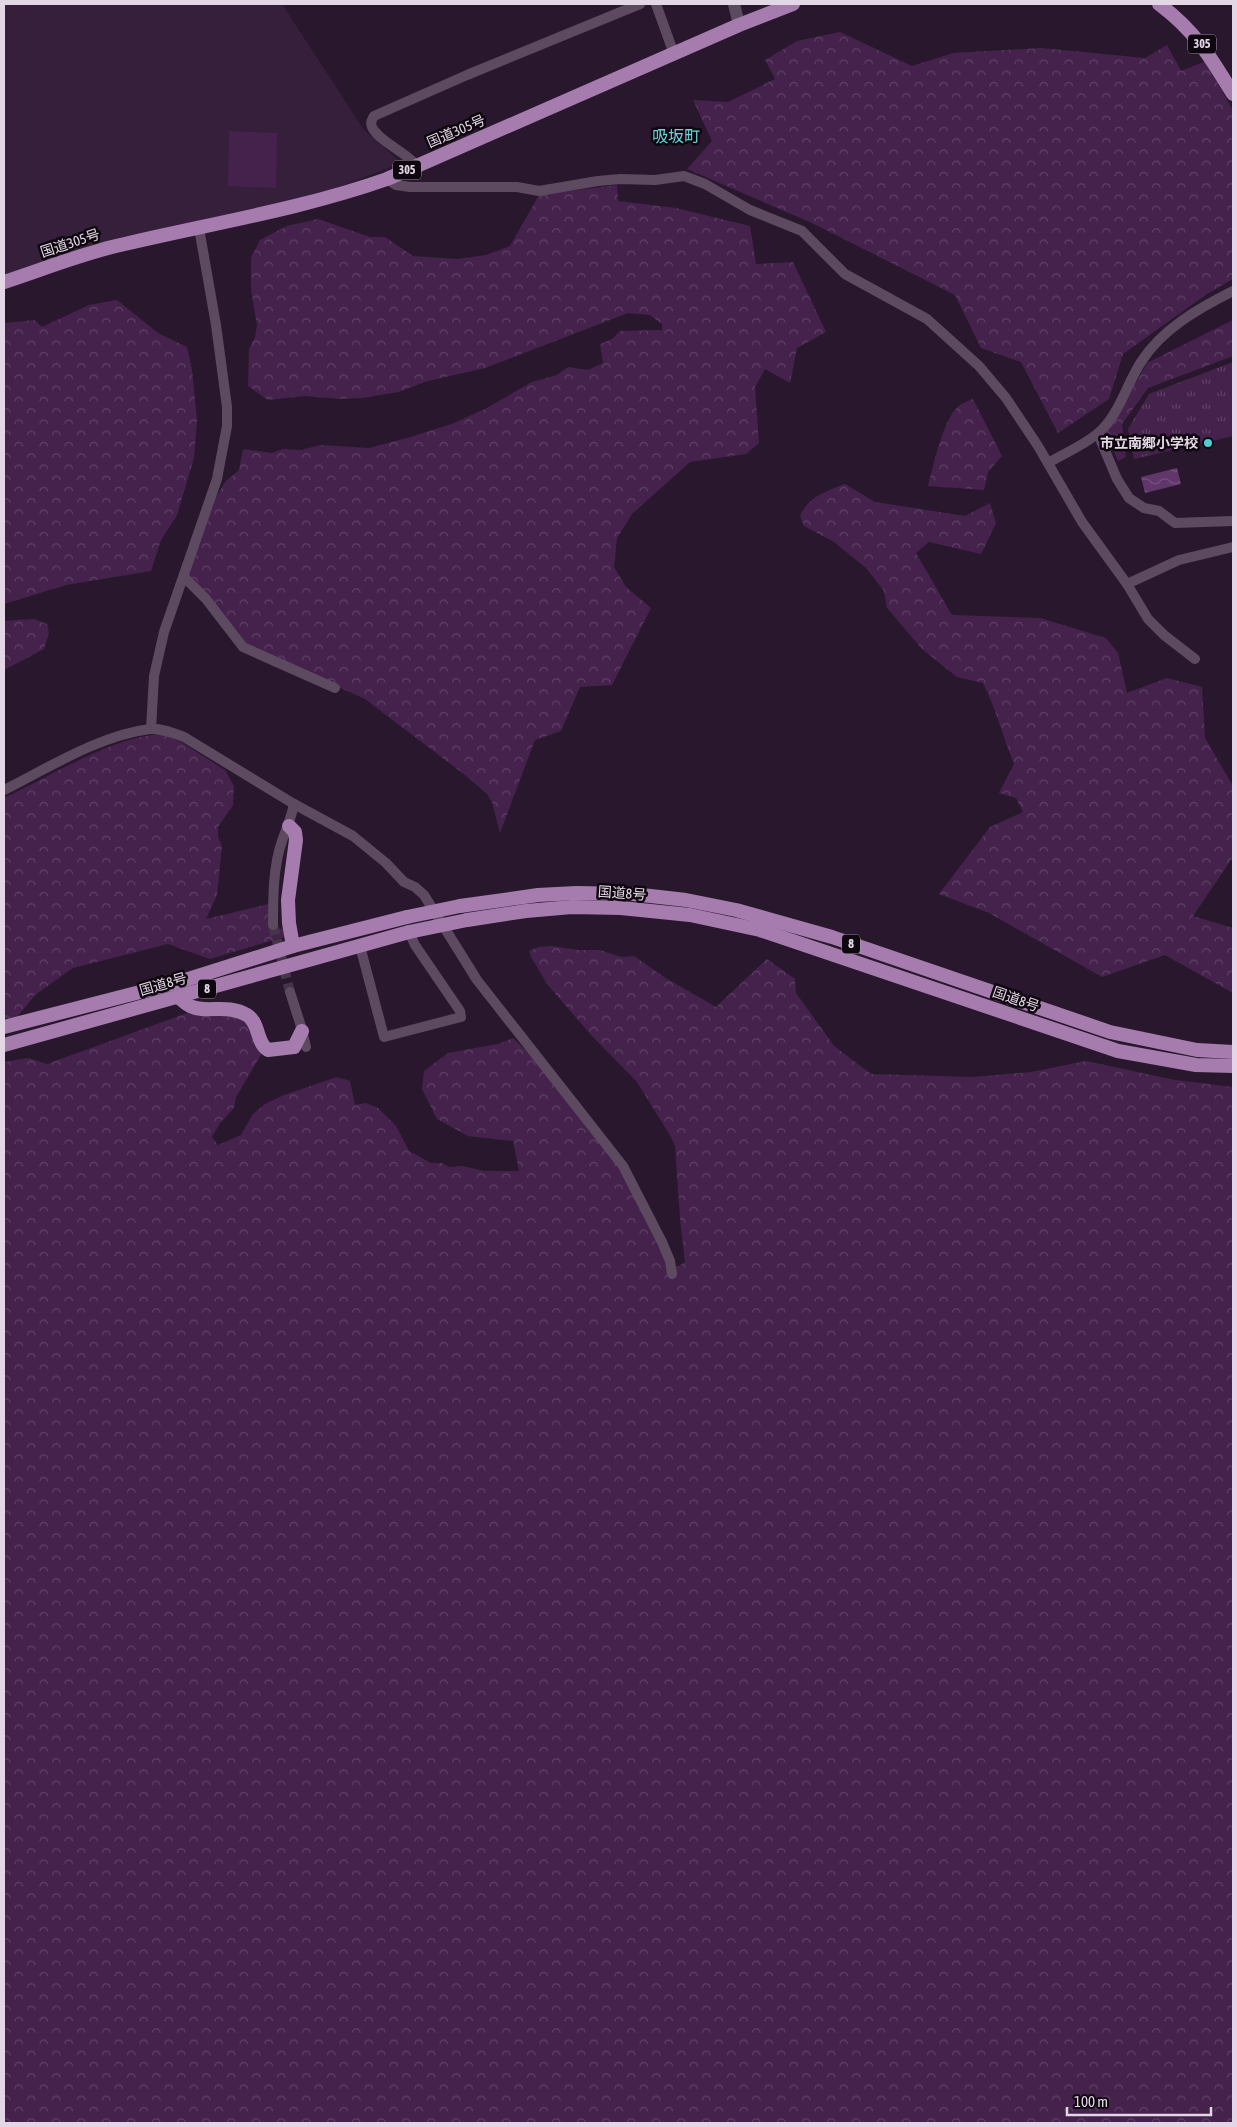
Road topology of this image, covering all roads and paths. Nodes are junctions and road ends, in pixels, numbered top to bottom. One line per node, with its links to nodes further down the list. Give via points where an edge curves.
1 (640, 4): 9 (street, via 374,116 371,126)
2 (656, 4): 7 (street)
3 (734, 4): 6 (street)
4 (793, 4): 6 (highway, 国道305号 / 305)
5 (1158, 4): 8 (highway, 305, via 1200,41)
6 (739, 25): 7 (highway, 国道305号 / 305)
7 (674, 54): 9 (highway, 国道305号 / 305)
8 (1233, 94)
9 (417, 166): 10 (highway, 国道305号 / 305)
10 (386, 179): 11 (highway, 国道305号 / 305, via 315,202); 15 (street, via 396,185 410,187 517,187 539,191 598,181 684,176 705,184 750,210 802,231 845,274 927,319 979,366 1006,398)
11 (199, 228): 12 (highway, 国道305号 / 305, via 114,246); 18 (street, via 216,324 227,426 217,479)
12 (4, 282)
13 (1233, 291): 14 (street, via 1194,312 1152,348)
14 (1098, 434): 15 (street); 16 (street, via 1117,479 1129,498 1144,508 1158,511 1175,523)
15 (1048, 464): 19 (street, via 1082,522)
16 (1233, 521)
17 (1233, 547): 19 (street, via 1179,560)
18 (184, 577): 21 (street, via 206,599 243,647); 22 (street, via 164,632 154,676)
19 (1127, 584): 20 (street, via 1148,619)
20 (1195, 659)
21 (335, 688)
22 (151, 729): 23 (street, via 102,742); 24 (street, via 184,737)
23 (4, 790)
24 (294, 804): 25 (street); 38 (street, via 353,836 404,882 424,895 477,980 622,1166 662,1242)
25 (289, 826): 26 (street, via 282,841 276,875); 28 (highway, via 296,840 288,900)
26 (273, 925)
27 (409, 932): 29 (highway, 国道8号 / 8); 29 (street, via 414,945 461,1017 384,1037); 37 (highway, 国道8号 / 8, bridge, via 467,920 572,907 690,915 760,930 1118,1051 1188,1064)
28 (294, 946): 32 (highway, 国道8号 / 8, via 179,982); 36 (highway, 国道8号 / 8, bridge, via 407,916 538,895 632,894 686,900 736,910 832,937 1110,1032 1197,1050)
29 (360, 946): 31 (highway, 国道8号 / 8)
30 (290, 992): 33 (street)
31 (178, 997): 33 (highway, via 191,1007 227,1008 245,1014 255,1024 263,1047 268,1050 294,1047); 34 (highway, 国道8号 / 8)
32 (4, 1027)
33 (302, 1031): 35 (street)
34 (4, 1044)
35 (306, 1047)
36 (1233, 1052)
37 (1233, 1066)
38 (672, 1274)

